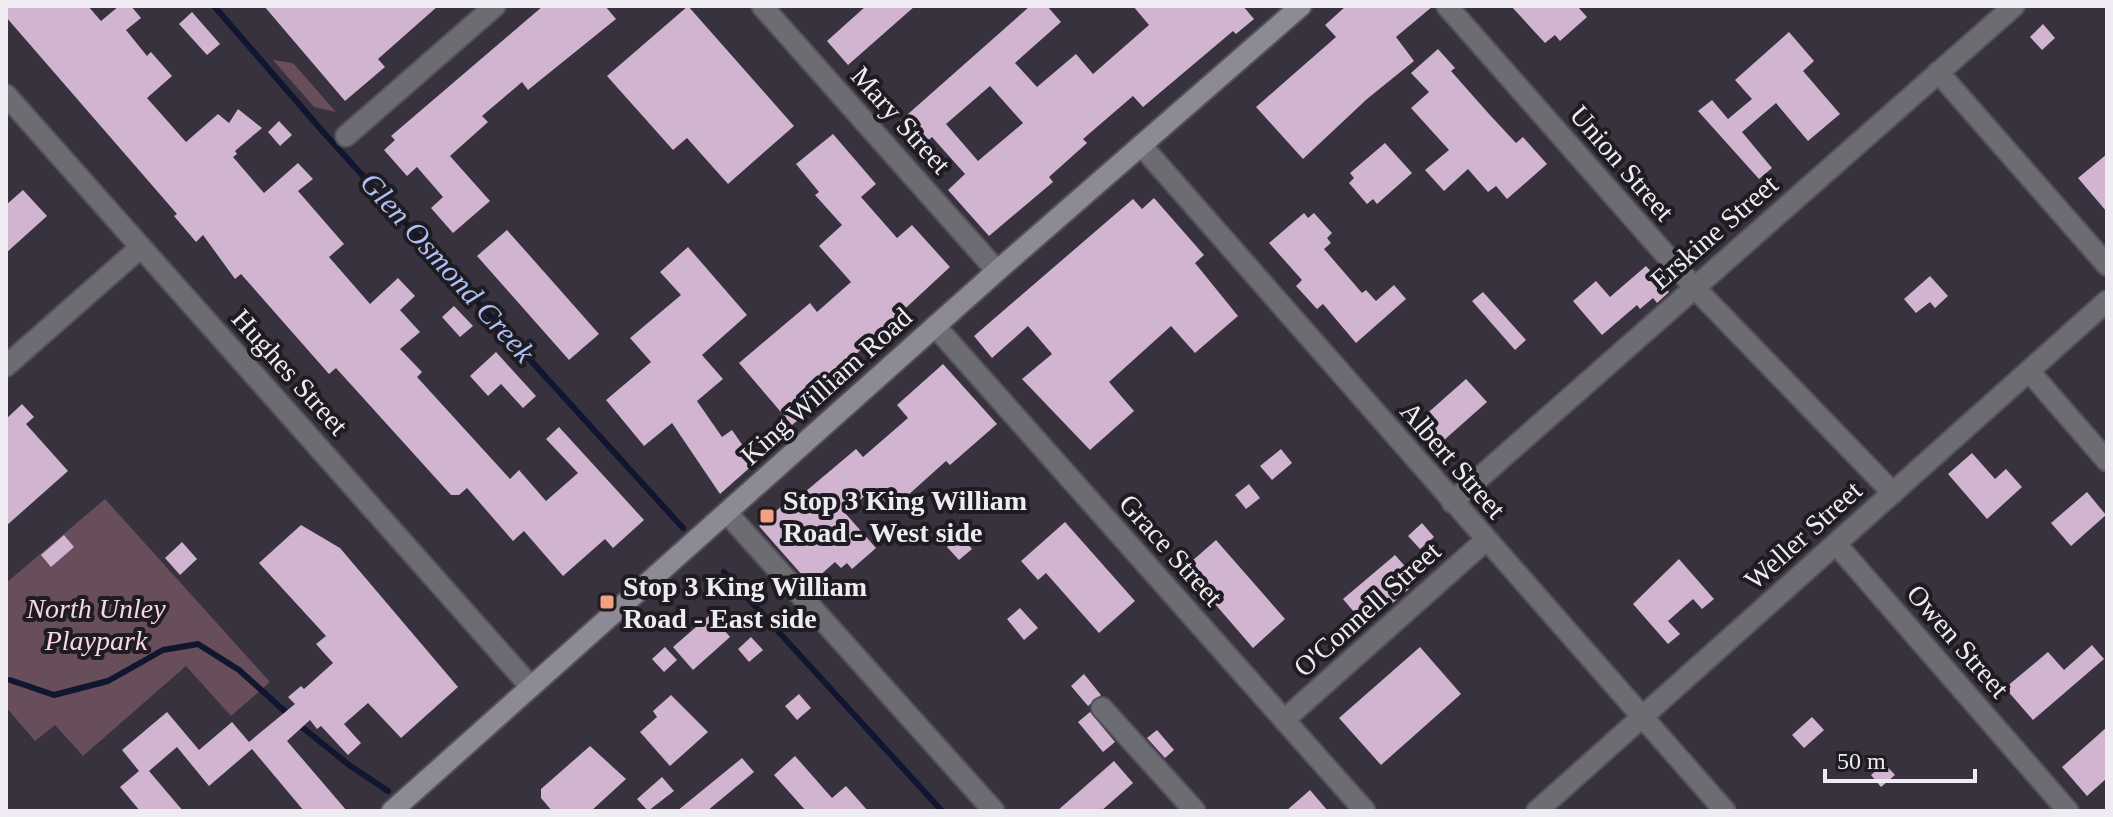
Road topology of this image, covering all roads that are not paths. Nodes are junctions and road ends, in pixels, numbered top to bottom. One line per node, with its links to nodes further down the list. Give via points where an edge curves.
1 (495, 6): 8 (street)
2 (762, 6): 12 (street, Mary Street)
3 (1301, 6): 9 (main road, King William Road)
4 (1447, 6): 13 (street, Union Street)
5 (2014, 6): 6 (street, Erskine Street)
6 (1938, 72): 11 (street); 13 (street, Erskine Street)
7 (6, 95): 10 (street, Hughes Street)
8 (346, 136)
9 (1141, 145): 12 (main road, King William Road); 20 (street, Albert Street)
10 (141, 247): 16 (street); 24 (street, Hughes Street)
11 (2107, 265)
12 (997, 271): 15 (main road, King William Road)
13 (1694, 287): 19 (street, Union Street); 20 (street, Erskine Street)
14 (2107, 301): 17 (street, Weller Street)
15 (935, 326): 21 (main road, King William Road); 27 (street, Grace Street)
16 (6, 366)
17 (2029, 371): 18 (street); 19 (street, Weller Street)
18 (2107, 461)
19 (1893, 493): 23 (street, Weller Street)
20 (1452, 502): 22 (street, Albert Street)
21 (727, 513): 24 (main road, King William Road); 29 (street)
22 (1486, 540): 26 (street, Albert Street); 27 (street, O'Connell Street)
23 (1836, 544): 26 (street, Weller Street); 34 (street, Owen Street)
24 (531, 687): 28 (main road, King William Road)
25 (1102, 708): 30 (street)
26 (1642, 717): 32 (street, Weller Street); 33 (street, Albert Street)
27 (1284, 720): 31 (street, Grace Street)
28 (392, 811)
29 (994, 811)
30 (1195, 811)
31 (1365, 811)
32 (1537, 811)
33 (1725, 811)
34 (2068, 811)

